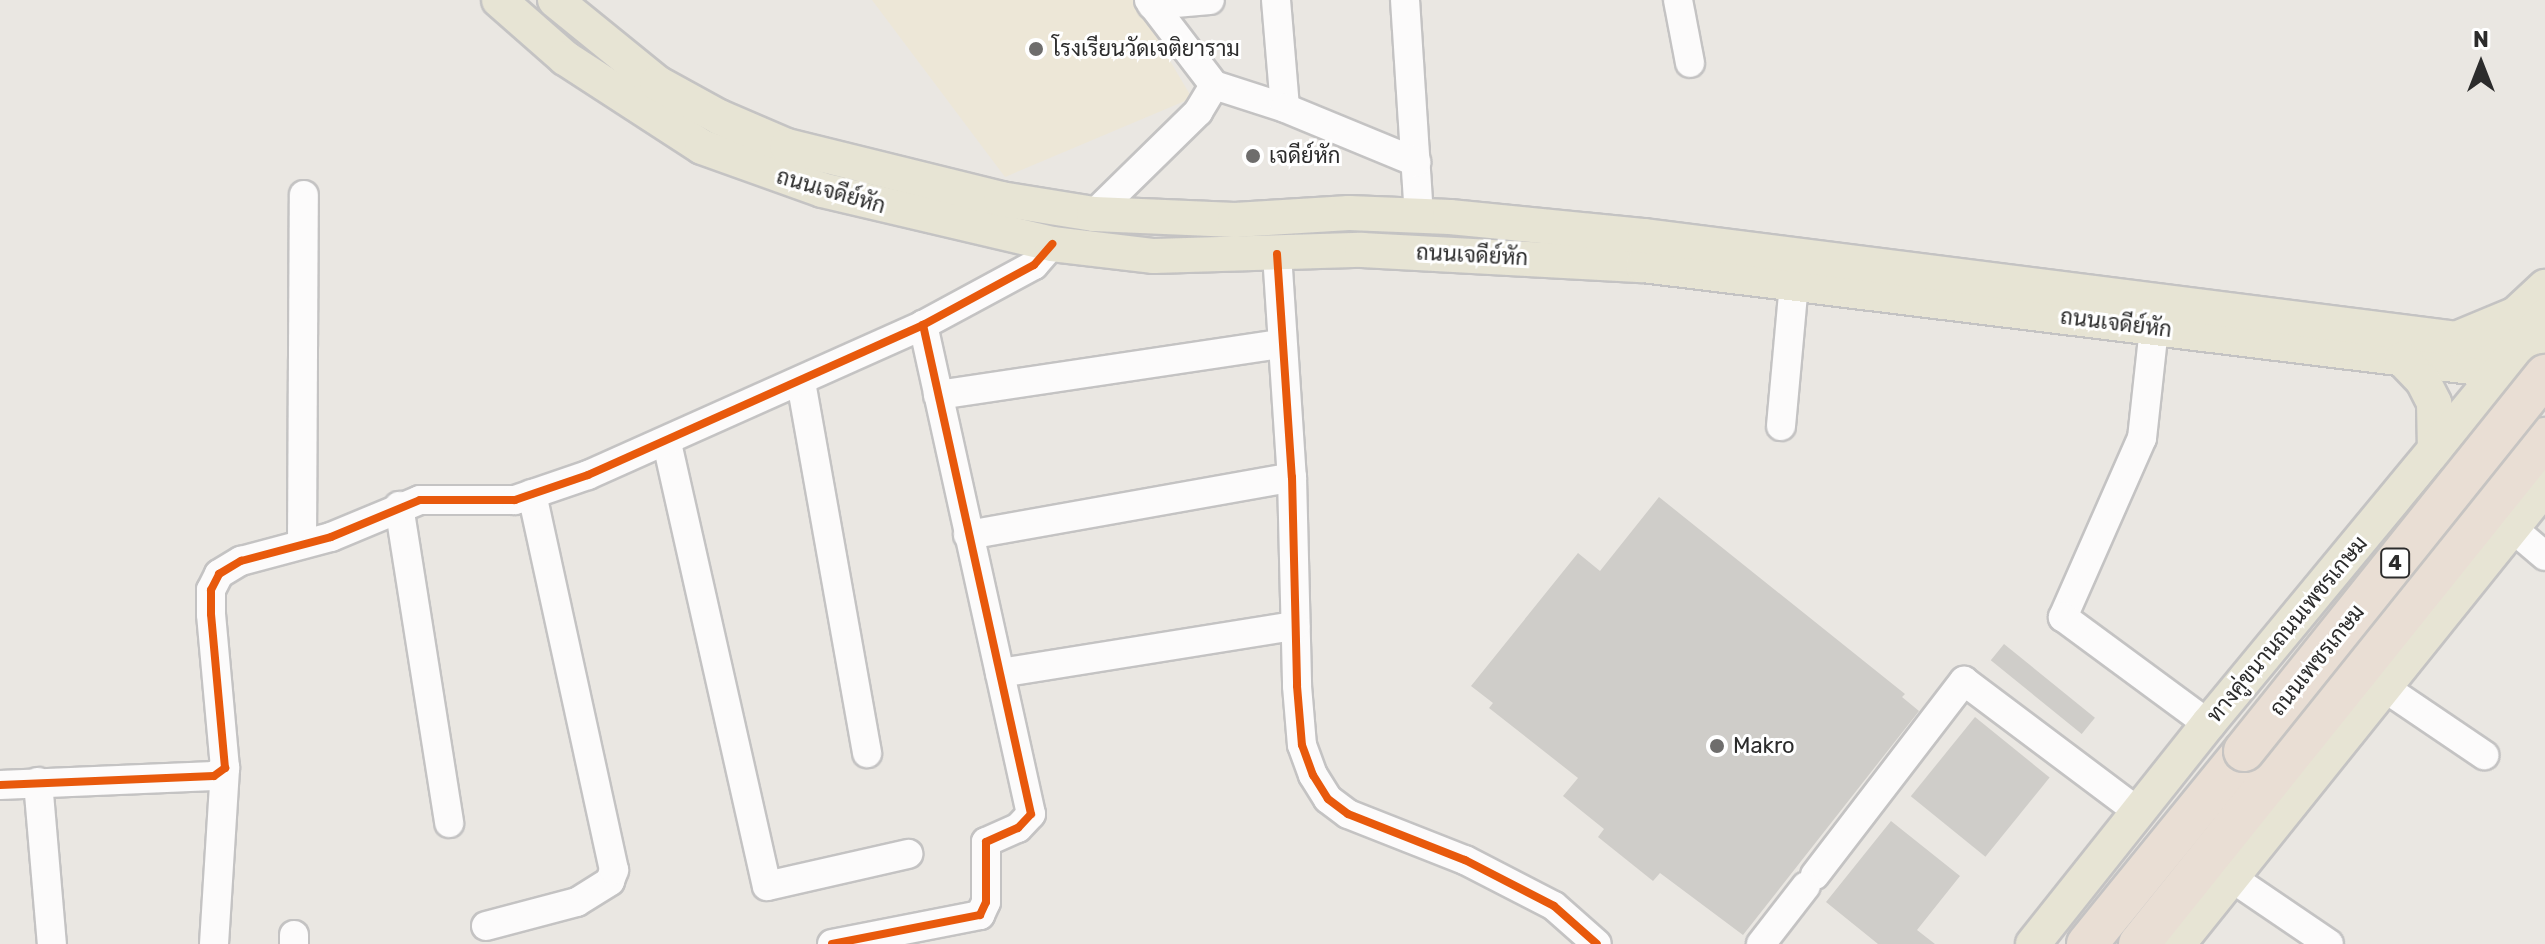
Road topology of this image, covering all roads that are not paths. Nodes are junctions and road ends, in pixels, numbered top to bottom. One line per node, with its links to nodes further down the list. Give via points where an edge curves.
1 (499, 0): 15 (main road, ถนนเจดีย์หัก, via 577,67 702,147 822,190)
2 (555, 0): 13 (main road, ถนนเจดีย์หัก, via 657,83 787,146 934,185)
3 (1210, 0): 7 (street)
4 (1276, 0): 10 (street)
5 (1405, 0): 11 (street)
6 (1678, 0): 8 (street)
7 (1151, 2): 9 (street)
8 (1690, 63)
9 (1214, 85): 10 (street); 13 (street, via 1198,112)
10 (1285, 108): 11 (street)
11 (1416, 162): 14 (street)
12 (304, 195): 38 (street)
13 (1094, 214): 14 (main road, ถนนเจดีย์หัก, via 1235,220)
14 (1419, 215): 22 (main road, ถนนเจดีย์หัก, via 1645,236)
15 (1052, 244): 16 (main road, ถนนเจดีย์หัก, via 1154,256); 20 (street, via 1034,265)
16 (1277, 254): 17 (main road, ถนนเจดีย์หัก, via 1464,253 1643,265); 23 (street)
17 (1794, 283): 21 (main road, ถนนเจดีย์หัก); 28 (street)
18 (2545, 287): 22 (main road, via 2516,314)
19 (2545, 316): 25 (main road, ทางคู่ขนานถนนเพชรเกษม / 4)
20 (923, 325): 26 (street); 27 (street)
21 (2154, 328): 24 (main road, ถนนเจดีย์หัก); 43 (street, via 2142,438 2063,617)
22 (2457, 339): 25 (main road, ถนนเจดีย์หัก)
23 (1280, 344): 27 (street); 32 (street)
24 (2402, 359): 25 (main road, ถนนเจดีย์หัก); 31 (main road, via 2423,381 2434,403)
25 (2531, 364): 31 (main road, ทางคู่ขนานถนนเพชรเกษม / 4); 60 (highway, ถนนเพชรเกษม / 4, bridge, via 2244,751)
26 (801, 382): 30 (street); 44 (street)
27 (938, 395): 37 (street)
28 (1781, 426)
29 (2545, 438): 61 (highway, ถนนเพชรเกษม / 4)
30 (667, 443): 34 (street); 51 (street, via 767,886)
31 (2435, 452): 43 (main road, ทางคู่ขนานถนนเพชรเกษม / 4)
32 (1292, 477): 37 (street); 40 (street)
33 (2545, 487): 36 (main road)
34 (532, 494): 35 (street, via 515,500 435,497); 53 (street, via 614,870 610,881 577,902)
35 (399, 506): 38 (street); 50 (street)
36 (2512, 528): 39 (street); 42 (main road)
37 (968, 535): 41 (street)
38 (302, 544): 46 (street, via 241,561 219,574 211,590)
39 (2545, 556)
40 (1295, 626): 41 (street); 57 (street, via 1302,745 1328,799 1348,814 1465,860 1554,906)
41 (1000, 673): 56 (street, via 1031,814 1018,828 986,842 986,902 980,915)
42 (2385, 688): 45 (street); 52 (main road)
43 (2208, 724): 49 (main road, ทางคู่ขนานถนนเพชรเกษม / 4)
44 (867, 753)
45 (2484, 755)
46 (225, 768): 47 (street, via 200,779); 55 (street)
47 (38, 782): 48 (street); 54 (street)
48 (0, 785)
49 (2140, 813): 58 (street, via 1964,681); 59 (main road, ทางคู่ขนานถนนเพชรเกษม / 4)
50 (449, 823)
51 (908, 854)
52 (2232, 878): 62 (main road); 63 (street)
53 (486, 926)
54 (52, 944)
55 (214, 944)
56 (832, 944)
57 (1597, 944)
58 (1761, 944)
59 (2033, 944)
60 (2087, 944)
61 (2139, 944)
62 (2178, 944)
63 (2329, 944)

